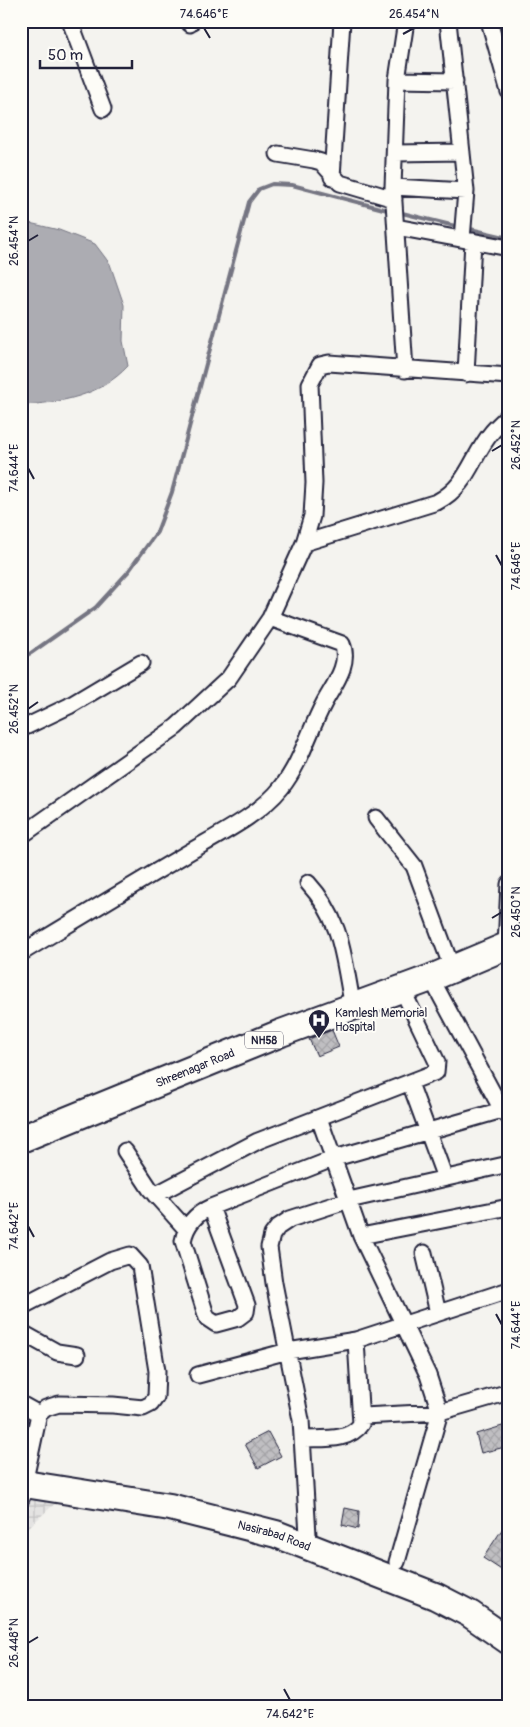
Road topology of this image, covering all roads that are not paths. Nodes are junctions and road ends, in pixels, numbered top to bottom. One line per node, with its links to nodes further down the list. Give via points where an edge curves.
1 (70, 21): 9 (street)
2 (342, 21): 13 (street)
3 (406, 21): 6 (street)
4 (448, 21): 7 (street)
5 (489, 21): 8 (street)
6 (397, 80): 7 (street); 11 (street)
7 (455, 81): 10 (street)
8 (509, 92)
9 (103, 109)
10 (462, 152): 11 (street); 14 (street)
11 (395, 153): 15 (street)
12 (278, 154): 13 (street, via 320,162)
13 (332, 177): 15 (street)
14 (466, 191): 15 (street); 16 (street)
15 (395, 208): 16 (street); 18 (street)
16 (467, 240): 17 (street); 19 (street)
17 (509, 248)
18 (405, 370): 19 (street); 22 (street, via 329,363 320,365 314,372 310,384 314,483 312,516)
19 (466, 374): 20 (street)
20 (509, 376)
21 (509, 415): 22 (street, via 491,432 460,486 450,495 437,502)
22 (304, 543): 23 (street)
23 (270, 618): 27 (street, via 229,678 176,727); 31 (street, via 342,644 346,662 281,788 266,803 221,833)
24 (141, 663): 25 (street, via 69,706)
25 (21, 729)
26 (376, 818): 32 (street, via 414,866)
27 (21, 836)
28 (308, 883): 34 (street, via 332,915 340,938)
29 (509, 884): 30 (street)
30 (508, 945): 32 (highway, Shreenagar Road / NH58)
31 (21, 953)
32 (442, 973): 33 (highway, Shreenagar Road / NH58); 36 (street)
33 (402, 989): 34 (highway, Shreenagar Road / NH58); 35 (street, via 438,1068)
34 (353, 1007): 39 (highway, Shreenagar Road / NH58, via 280,1033)
35 (410, 1083): 37 (street); 38 (street)
36 (506, 1114): 38 (street)
37 (319, 1118): 41 (street); 44 (street, via 258,1141)
38 (428, 1132): 41 (street); 43 (street)
39 (21, 1139)
40 (125, 1151): 44 (street)
41 (334, 1158): 45 (street); 46 (street)
42 (509, 1164): 43 (street)
43 (445, 1178): 45 (street)
44 (155, 1195): 48 (street)
45 (349, 1200): 49 (street); 57 (street, via 290,1219 272,1235 269,1247)
46 (211, 1207): 48 (street, via 203,1210); 48 (street, via 246,1305 242,1316 216,1324 207,1318 183,1241)
47 (509, 1207): 49 (street)
48 (185, 1228)
49 (361, 1236): 54 (street)
50 (424, 1252): 53 (street)
51 (509, 1290): 53 (street)
52 (21, 1307): 63 (street, via 120,1257 130,1255 140,1266 157,1371 156,1397 143,1408 58,1404)
53 (438, 1313): 54 (street)
54 (404, 1323): 56 (street); 62 (street, via 428,1375)
55 (21, 1332): 58 (street, via 57,1352)
56 (356, 1340): 57 (street); 64 (street)
57 (288, 1351): 59 (street); 65 (street)
58 (77, 1355)
59 (198, 1375)
60 (509, 1392): 62 (street)
61 (21, 1404): 63 (street)
62 (440, 1412): 64 (street); 68 (street)
63 (39, 1414): 66 (street)
64 (362, 1416): 65 (street, via 362,1424 349,1436)
65 (303, 1439): 67 (street)
66 (24, 1487): 67 (highway, Nasirabad Road, via 210,1504); 70 (highway, Nasirabad Road, via 170,1507 276,1534 435,1596 470,1614)
67 (308, 1535): 68 (highway, Nasirabad Road)
68 (397, 1562): 69 (highway, Nasirabad Road)
69 (509, 1629)
70 (509, 1641)

